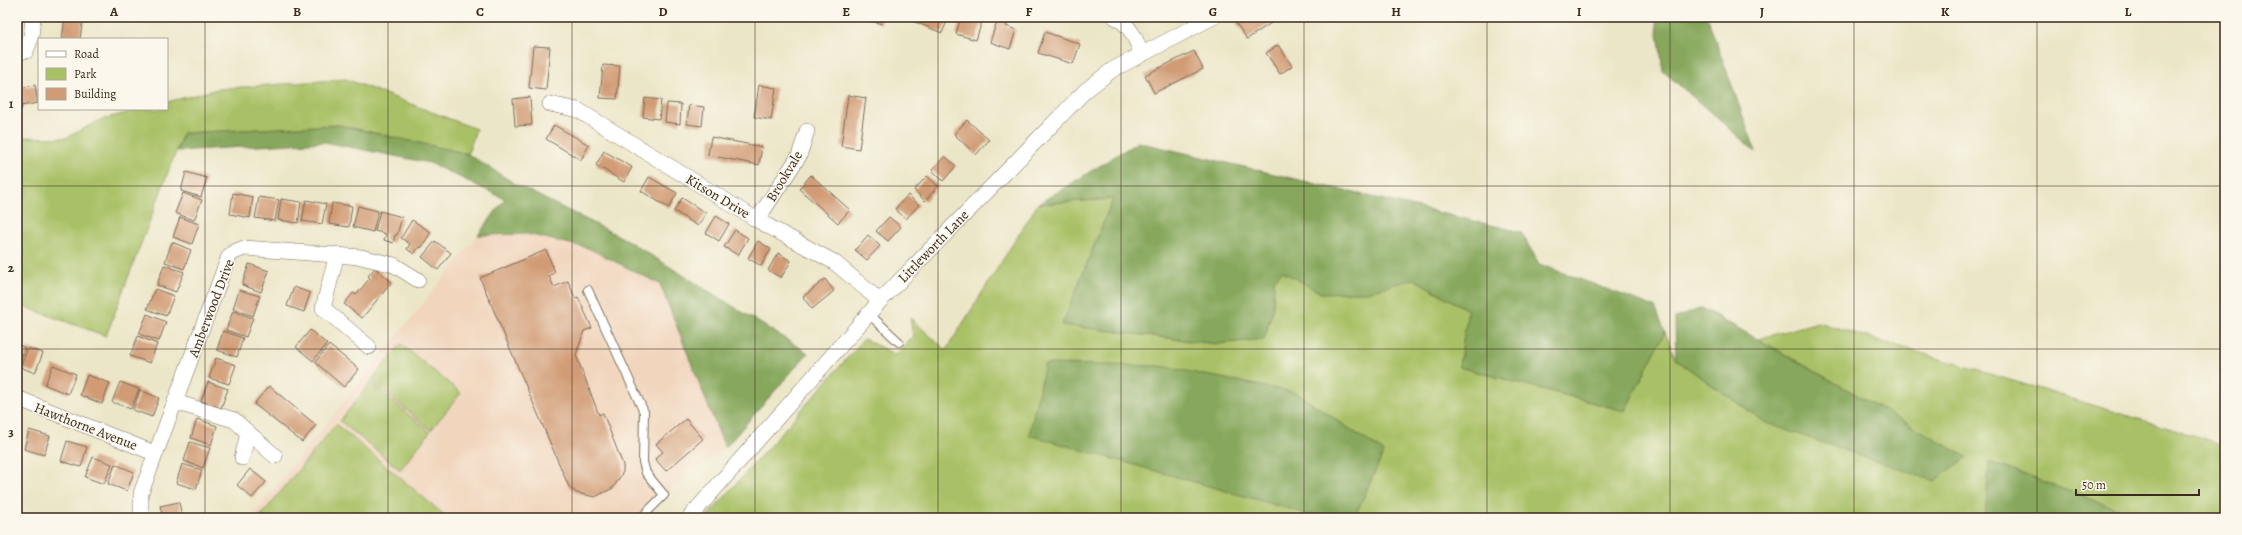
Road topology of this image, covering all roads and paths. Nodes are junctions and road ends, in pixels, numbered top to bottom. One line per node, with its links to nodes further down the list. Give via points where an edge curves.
1 (33, 17): 4 (street, via 31,38 26,51)
2 (1115, 17): 5 (street, via 1135,36)
3 (1213, 17): 5 (street, Littleworth Lane)
4 (17, 52)
5 (1141, 54): 12 (street, Littleworth Lane, via 1112,70 1085,91)
6 (550, 104): 8 (street, Kitson Drive, via 578,110)
7 (807, 131): 8 (street, Brookvale, via 799,156)
8 (757, 220): 12 (street, Kitson Drive, via 834,262)
9 (336, 254): 10 (street, Amberwood Drive, via 394,265); 15 (street, via 323,308); 17 (street, Amberwood Drive, via 244,248 229,256)
10 (418, 280)
11 (588, 290): 23 (lane, via 644,412 643,462 646,473 664,495)
12 (880, 301): 13 (street, Littleworth Lane)
13 (869, 314): 14 (lane); 24 (street, Littleworth Lane)
14 (899, 342)
15 (369, 347)
16 (17, 398): 19 (street, Hawthorne Avenue)
17 (175, 402): 18 (street, via 234,420); 19 (street, Amberwood Drive)
18 (248, 433): 20 (street); 21 (street)
19 (154, 452): 22 (street, Amberwood Drive, via 141,493)
20 (275, 456)
21 (242, 458)
22 (141, 518)
23 (641, 518)
24 (689, 518)

